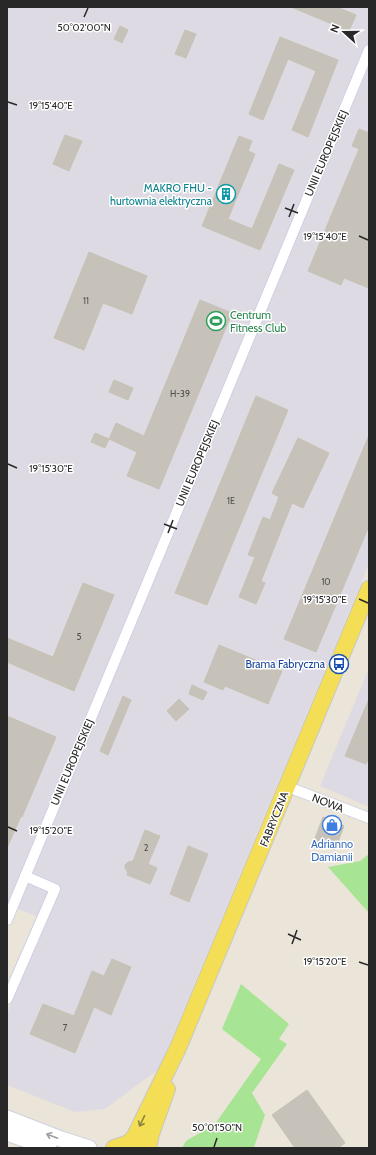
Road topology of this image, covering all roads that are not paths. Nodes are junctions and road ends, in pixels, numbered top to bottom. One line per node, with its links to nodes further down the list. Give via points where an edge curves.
1 (369, 50): 5 (street, UNII EUROPEJSKIEJ)
2 (369, 589): 3 (main road, FABRYCZNA)
3 (288, 787): 4 (street, NOWA); 8 (main road, FABRYCZNA)
4 (369, 818)
5 (25, 876): 6 (street, UNII EUROPEJSKIEJ); 7 (street, via 55,889)
6 (7, 920)
7 (7, 999)
8 (178, 1048): 11 (main road, FABRYCZNA, one-way to 11); 14 (main road, FABRYCZNA)
9 (7, 1118): 13 (main road, one-way to 9)
10 (7, 1133): 12 (main road)
11 (128, 1146)
12 (49, 1148)
13 (88, 1148)
14 (148, 1148)

